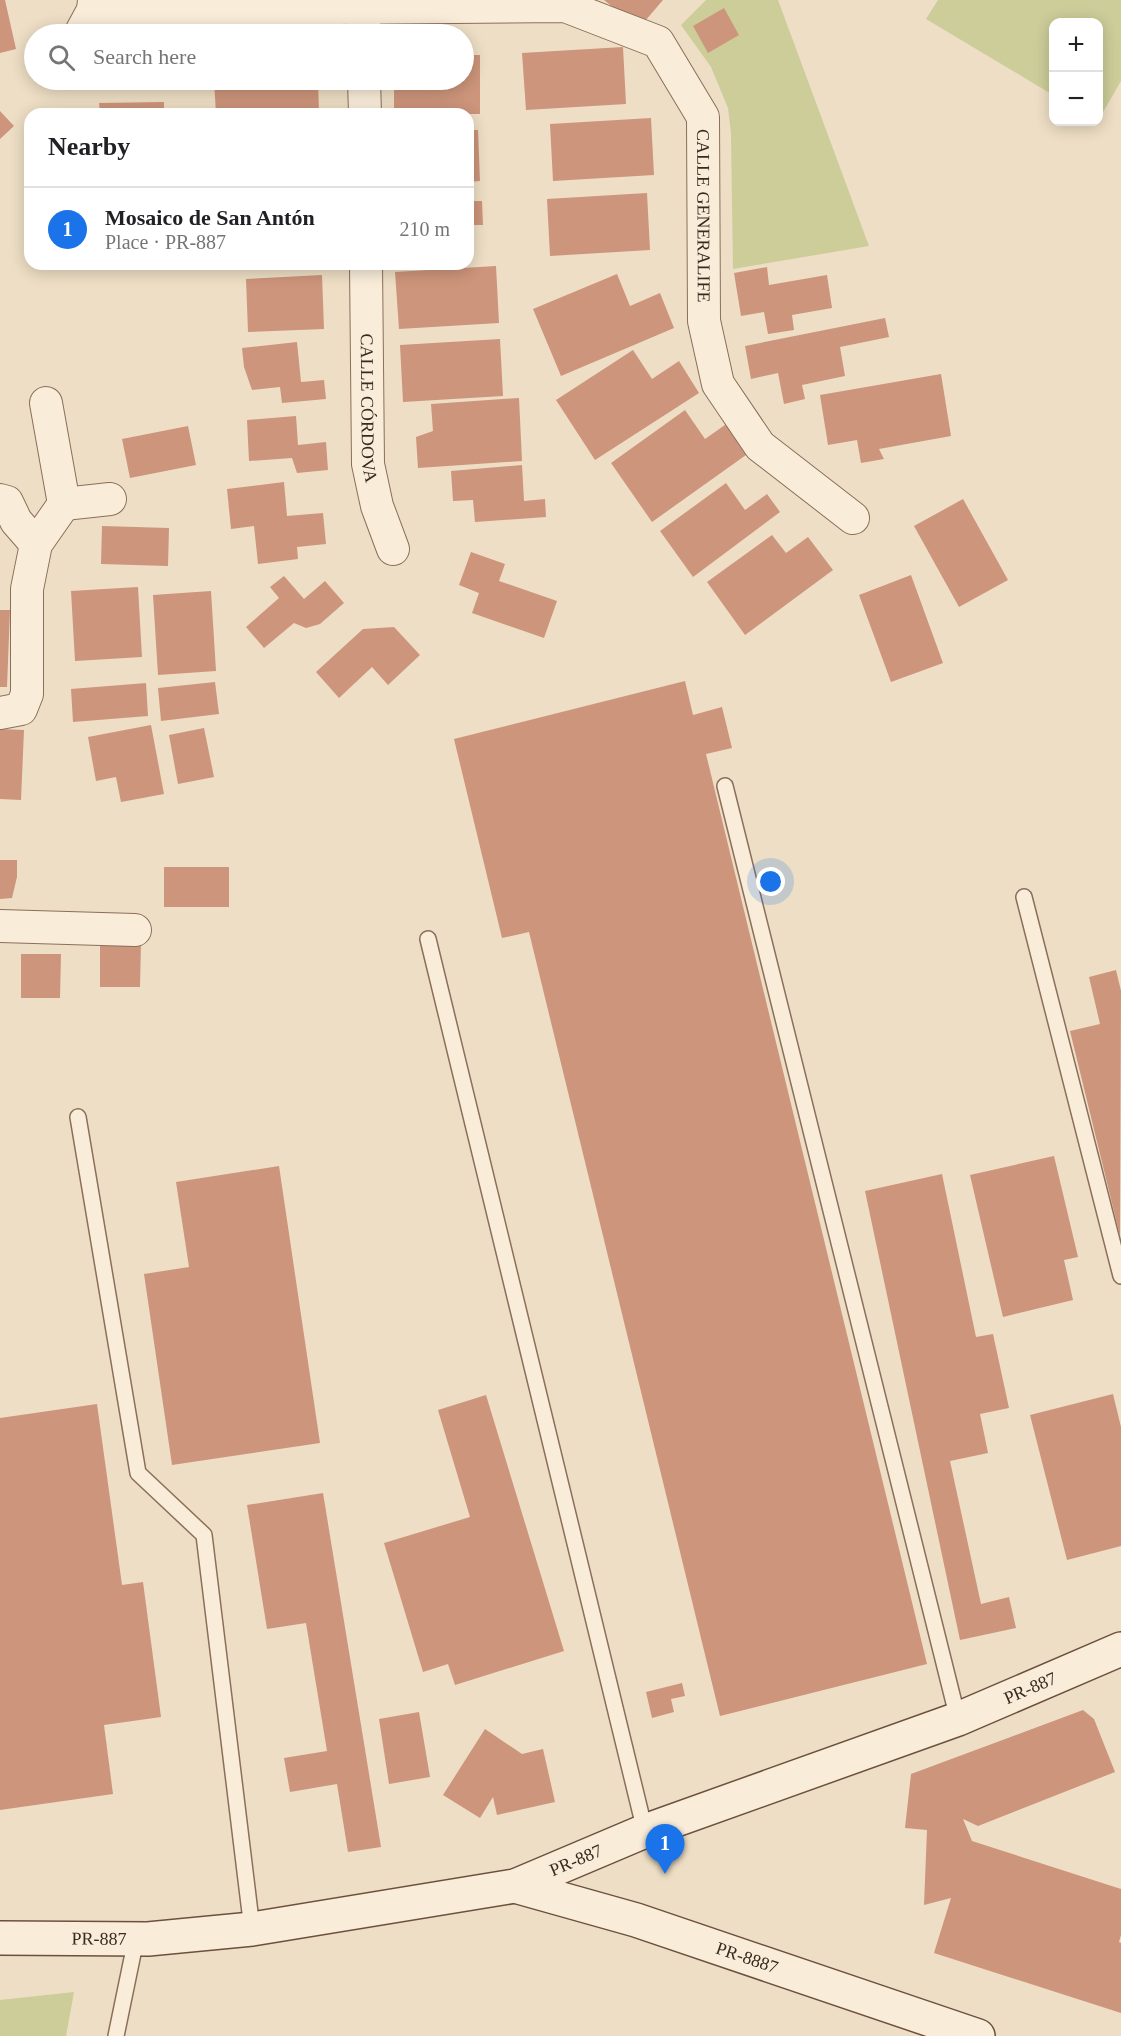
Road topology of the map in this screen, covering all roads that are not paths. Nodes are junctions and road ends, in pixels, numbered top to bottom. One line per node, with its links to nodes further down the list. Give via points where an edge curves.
1 (89, 15): 2 (street, CALLE GENERALIFE)
2 (364, 21): 10 (street, CALLE GENERALIFE, via 565,6 658,42 703,117 704,321 718,384 760,446)
3 (364, 90): 4 (street)
4 (365, 108)
5 (366, 270): 12 (street, CALLE CÓRDOVA, via 368,464 377,506)
6 (46, 403): 9 (street)
7 (110, 499): 9 (street)
8 (0, 500): 11 (street, via 7,502 16,521)
9 (64, 504): 11 (street)
10 (853, 518)
11 (36, 544): 13 (street, via 27,589 27,694 21,709)
12 (393, 549)
13 (0, 713)
14 (725, 786): 22 (lane)
15 (1024, 897): 20 (lane)
16 (0, 926): 17 (street)
17 (135, 930)
18 (428, 939): 23 (lane)
19 (78, 1117): 25 (lane, via 138,1473 204,1535)
20 (1121, 1276)
21 (1121, 1649): 22 (street, PR-887)
22 (958, 1719): 23 (street, PR-887)
23 (645, 1831): 24 (street, PR-887)
24 (514, 1886): 25 (street, PR-887); 28 (street, PR-8887 / PR-8887, via 636,1920)
25 (252, 1929): 27 (street, PR-887)
26 (0, 1938): 27 (street, PR-887)
27 (136, 1939): 29 (lane)
28 (944, 2030): 30 (street, PR-8887 / PR-8887)
29 (116, 2036)
30 (978, 2036)

